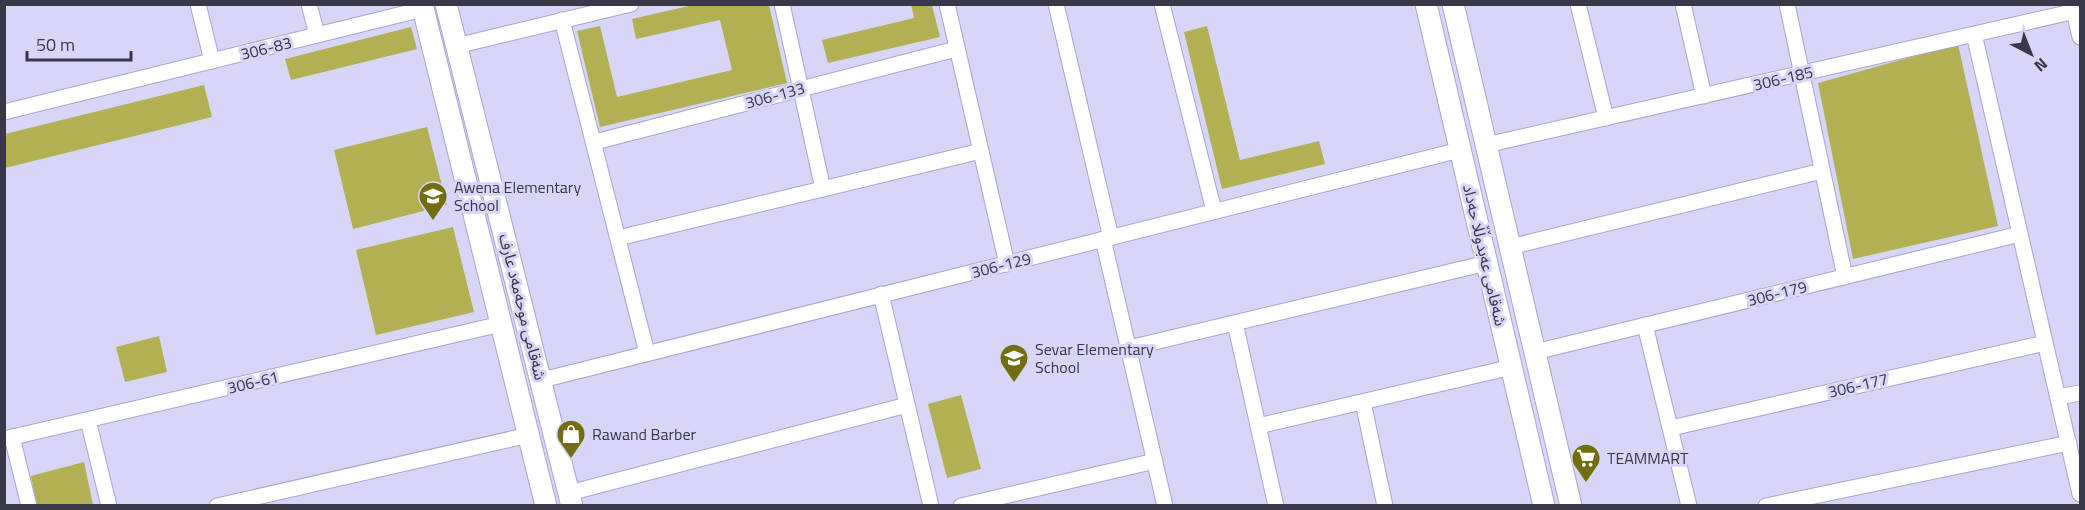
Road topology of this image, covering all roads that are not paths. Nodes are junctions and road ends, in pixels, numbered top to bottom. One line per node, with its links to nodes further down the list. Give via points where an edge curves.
1 (198, 4): 22 (street)
2 (309, 4): 18 (street)
3 (446, 4): 20 (street, شەقامی موحەمەد عارف)
4 (630, 4): 16 (street)
5 (782, 4): 24 (street)
6 (946, 4): 21 (street)
7 (1056, 4): 39 (street)
8 (1162, 4): 36 (street)
9 (1426, 4): 30 (street, شەقامی عەبدوڵڵا حەداد)
10 (1453, 4): 29 (street, شەقامی عەبدوڵڵا حەداد)
11 (1578, 4): 27 (street)
12 (1683, 4): 25 (street)
13 (1787, 4): 23 (street)
14 (422, 7): 18 (street, 306-83); 33 (street, شەقامی موحەمەد عارف)
15 (2078, 10): 17 (street, 306-185); 19 (street)
16 (562, 20): 20 (street); 28 (street)
17 (1974, 34): 23 (street, 306-185); 37 (street)
18 (317, 35): 22 (street, 306-83)
19 (2080, 38)
20 (456, 46): 32 (street, شەقامی موحەمەد عارف)
21 (956, 48): 24 (street, 306-133); 31 (street)
22 (212, 61): 26 (street, 306-83)
23 (1802, 74): 25 (street, 306-185); 34 (street)
24 (801, 89): 28 (street, 306-133); 35 (street)
25 (1704, 96): 27 (street, 306-185)
26 (4, 112)
27 (1606, 118): 29 (street, 306-185)
28 (595, 142): 38 (street)
29 (1486, 145): 40 (street, شەقامی عەبدوڵڵا حەداد)
30 (1460, 150): 36 (street, 306-129); 41 (street, شەقامی عەبدوڵڵا حەداد)
31 (981, 151): 35 (street); 42 (street)
32 (484, 157): 33 (street); 53 (street, شەقامی موحەمەد عارف)
33 (461, 162): 46 (street, شەقامی موحەمەد عارف)
34 (1822, 171): 40 (street); 43 (street)
35 (823, 189): 38 (street)
36 (1214, 211): 39 (street, 306-129)
37 (2020, 234): 43 (street, 306-179); 48 (street)
38 (618, 238): 51 (street)
39 (1107, 238): 42 (street, 306-129); 49 (street)
40 (1510, 247): 50 (street, شەقامی عەبدوڵڵا حەداد)
41 (1487, 263): 45 (street); 52 (street, شەقامی عەبدوڵڵا حەداد)
42 (1007, 264): 44 (street, 306-129)
43 (1845, 277): 47 (street, 306-179)
44 (881, 294): 51 (street, 306-129); 57 (street)
45 (1235, 323): 49 (street); 59 (street)
46 (501, 324): 58 (street, 306-61); 61 (street, شەقامی موحەمەد عارف)
47 (1645, 325): 50 (street, 306-179); 60 (street)
48 (2045, 343): 55 (street); 60 (street, 306-177)
49 (1129, 348): 64 (street)
50 (1534, 352): 77 (street, شەقامی عەبدوڵڵا حەداد)
51 (647, 353): 53 (street, 306-129)
52 (1512, 367): 56 (street); 76 (street, شەقامی عەبدوڵڵا حەداد)
53 (542, 380): 66 (street, شەقامی موحەمەد عارف)
54 (2080, 393): 55 (street)
55 (2058, 396): 63 (street)
56 (1363, 402): 59 (street); 75 (street)
57 (907, 405): 66 (street); 71 (street)
58 (88, 420): 62 (street, 306-61); 68 (street)
59 (1258, 426): 74 (street)
60 (1671, 428): 78 (street)
61 (530, 435): 69 (street); 70 (street, شەقامی موحەمەد عارف)
62 (8, 438): 67 (street)
63 (2069, 443): 65 (street); 79 (street)
64 (1155, 461): 72 (street); 73 (street)
65 (2080, 494)
66 (570, 499)
67 (29, 506)
68 (109, 506)
69 (217, 506)
70 (546, 506)
71 (931, 506)
72 (961, 506)
73 (1165, 506)
74 (1276, 506)
75 (1385, 506)
76 (1544, 506)
77 (1571, 506)
78 (1689, 506)
79 (1766, 506)

